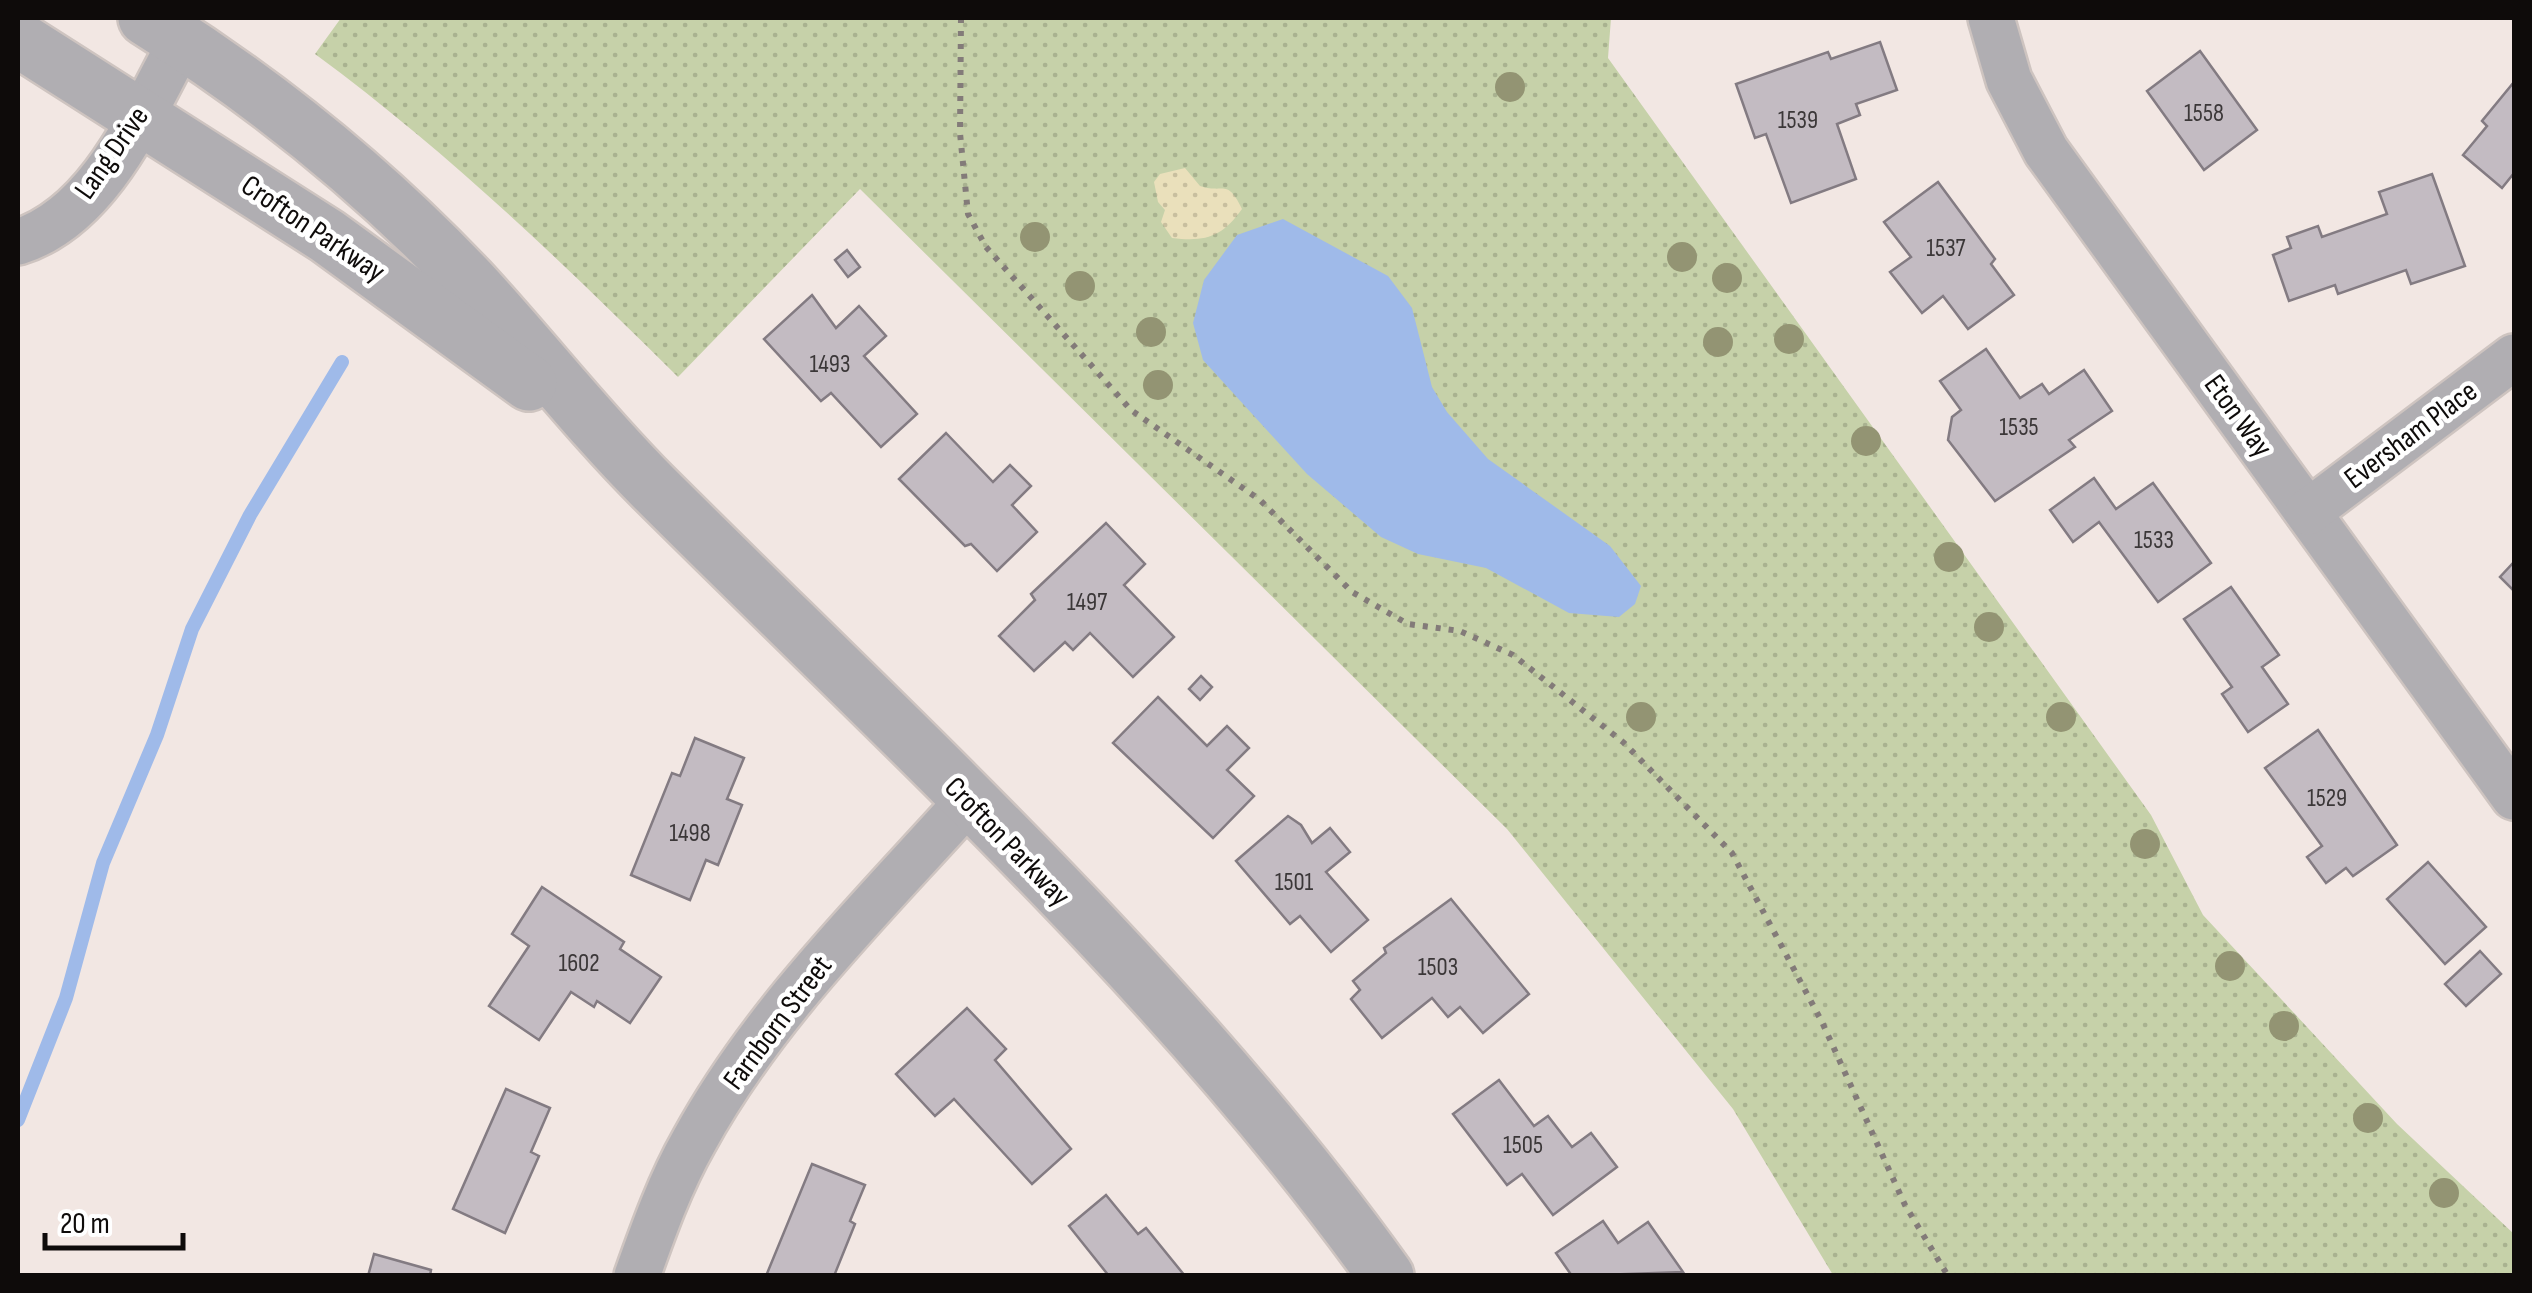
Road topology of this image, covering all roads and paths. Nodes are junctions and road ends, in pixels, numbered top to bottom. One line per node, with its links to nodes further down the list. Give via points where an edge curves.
1 (960, 18): 14 (path, via 968,214 986,247 1132,410 1260,500 1352,592 1408,624 1460,630 1513,655 1623,742 1732,853 1805,988 1906,1205)
2 (1991, 18): 9 (street, Eton Way, via 2010,80 2046,150)
3 (164, 29): 5 (street, Lang Drive); 8 (street, Crofton Parkway, via 372,184 471,283)
4 (18, 39): 5 (street, Crofton Parkway)
5 (141, 115): 6 (street, Lang Drive, via 98,181 64,218); 8 (street, Crofton Parkway, via 327,236)
6 (18, 242)
7 (2514, 357): 9 (street, Eversham Place)
8 (599, 433): 11 (street, Crofton Parkway)
9 (2308, 512): 10 (street, Eton Way)
10 (2514, 797)
11 (968, 801): 12 (street, Farnborn Street, via 752,1049 693,1142); 13 (street, Crofton Parkway, via 1183,1024)
12 (636, 1276)
13 (1386, 1276)
14 (1948, 1276)

